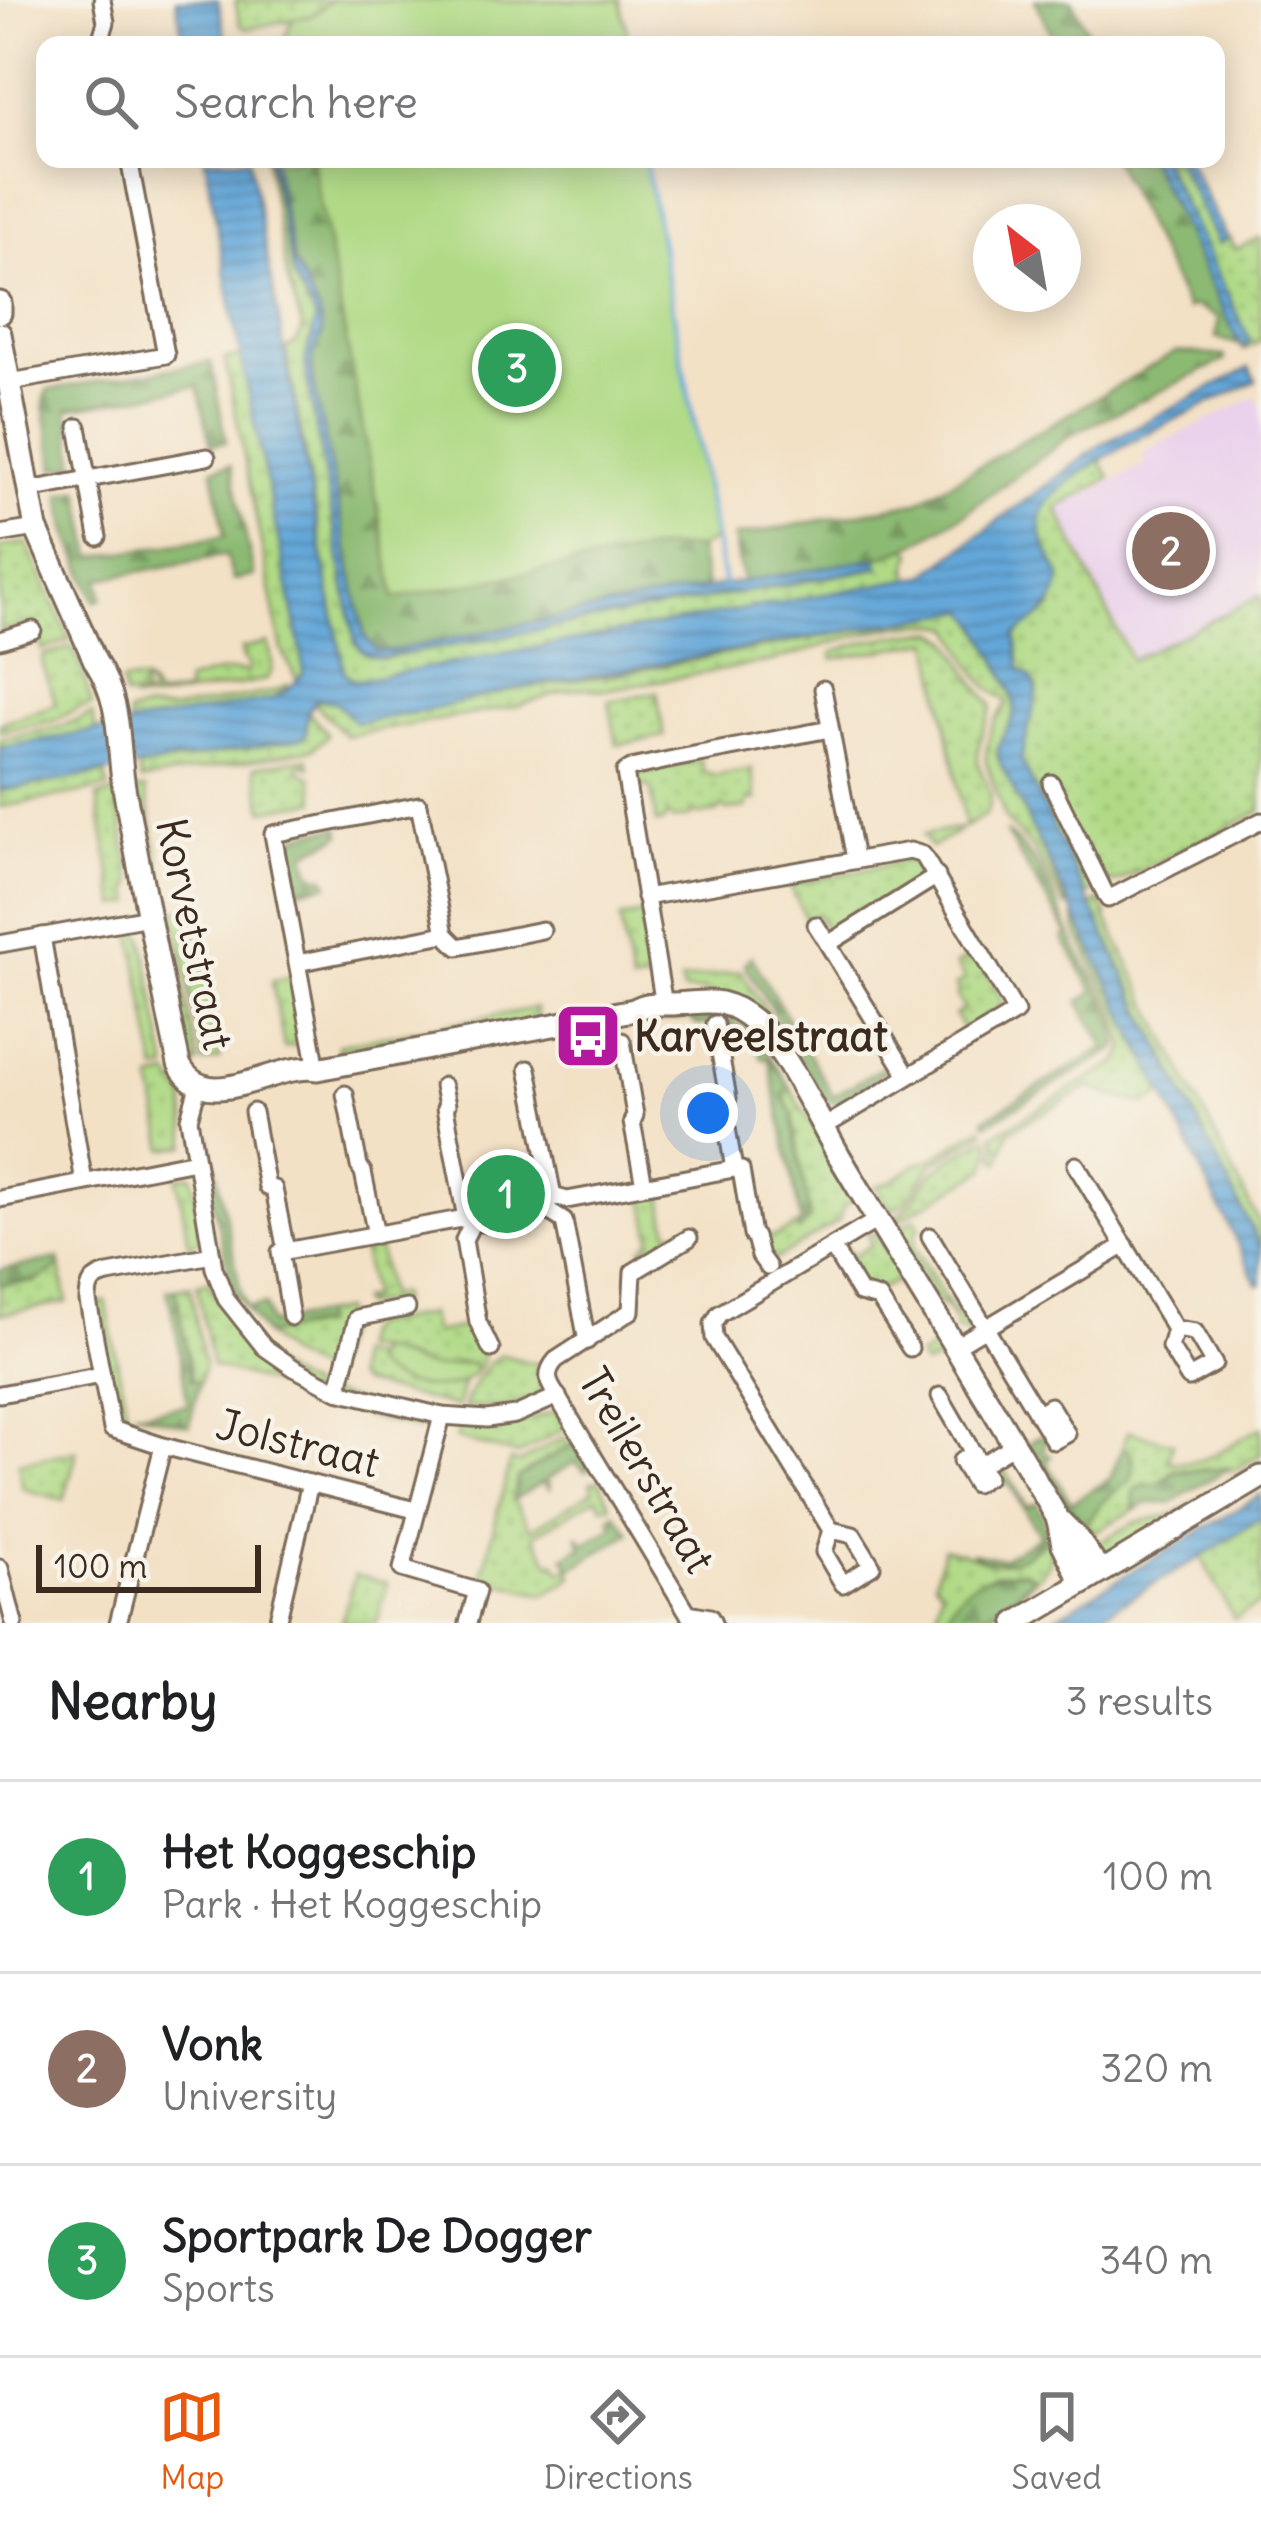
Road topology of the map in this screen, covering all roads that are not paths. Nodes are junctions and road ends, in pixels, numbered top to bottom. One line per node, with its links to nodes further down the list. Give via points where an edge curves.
1 (102, 0): 2 (street)
2 (102, 36)
3 (131, 168): 7 (street, via 166,355)
4 (0, 303): 5 (street)
5 (0, 313)
6 (0, 334): 7 (street, Korvetstraat)
7 (10, 382): 11 (street, Korvetstraat)
8 (77, 427): 10 (street)
9 (207, 457): 10 (street)
10 (87, 479): 11 (street); 14 (street)
11 (28, 490): 12 (street, Korvetstraat)
12 (36, 528): 13 (street); 24 (street, Korvetstraat, via 95,661)
13 (0, 534)
14 (98, 537)
15 (33, 630): 16 (street)
16 (0, 640)
17 (823, 688): 18 (street)
18 (830, 729): 21 (street); 23 (street, via 625,772)
19 (1051, 783): 20 (street, via 1108,898)
20 (1261, 821)
21 (854, 859): 22 (street, via 917,851); 23 (street)
22 (937, 876): 30 (street); 37 (street, via 1016,1012)
23 (645, 897): 32 (street)
24 (149, 917): 28 (street); 38 (street, Korvetstraat, via 179,1064)
25 (816, 925): 30 (street)
26 (542, 930): 27 (street, via 458,947)
27 (445, 934): 31 (street); 31 (street, via 419,805 381,812 273,834)
28 (42, 936): 29 (street); 46 (street)
29 (0, 944)
30 (828, 944): 37 (street)
31 (298, 963): 35 (street)
32 (664, 1005): 35 (street); 42 (street, via 712,1001 753,1020)
33 (715, 1024): 45 (street)
34 (622, 1041): 47 (street)
35 (317, 1069): 38 (street)
36 (528, 1069): 49 (street)
37 (908, 1076): 42 (street)
38 (197, 1086): 43 (street, Korvetstraat, via 189,1119)
39 (443, 1086): 50 (street)
40 (345, 1094): 52 (street)
41 (254, 1118): 57 (street)
42 (822, 1128): 51 (street)
43 (195, 1161): 46 (street); 58 (street, Korvetstraat)
44 (1076, 1165): 55 (street)
45 (734, 1169): 47 (street); 59 (street, via 741,1170 752,1235)
46 (84, 1182): 48 (street)
47 (644, 1185): 49 (street)
48 (0, 1199)
49 (549, 1202): 50 (street, via 516,1224); 64 (street, via 564,1221)
50 (470, 1220): 52 (street); 67 (street, via 464,1240 478,1322)
51 (877, 1220): 56 (street); 65 (street)
52 (376, 1235): 57 (street)
53 (930, 1236): 62 (street)
54 (689, 1238): 64 (street, Treilerstraat, via 633,1272 631,1311)
55 (1125, 1245): 62 (street); 63 (street)
56 (832, 1246): 66 (street, via 860,1293 879,1298); 80 (street, via 719,1314 712,1334)
57 (286, 1251): 61 (street, via 280,1252)
58 (212, 1255): 68 (street, Jolstraat, via 95,1277 88,1301); 69 (street, Korvetstraat, via 226,1299 264,1346)
59 (768, 1267)
60 (407, 1308): 69 (street, via 357,1318)
61 (291, 1317)
62 (985, 1328): 65 (street); 73 (street)
63 (1175, 1329)
64 (587, 1341): 71 (street, Treilerstraat, via 550,1366)
65 (954, 1346): 75 (street)
66 (910, 1348)
67 (491, 1349)
68 (102, 1376): 70 (street); 76 (street, Jolstraat, via 112,1430)
69 (338, 1391): 74 (street, Korvetstraat)
70 (0, 1394)
71 (558, 1396): 74 (street, Korvetstraat, via 515,1415); 83 (street, Treilerstraat)
72 (940, 1396): 75 (street, via 978,1459)
73 (1037, 1414)
74 (442, 1417): 79 (street)
75 (1014, 1445): 82 (street, via 1064,1544)
76 (164, 1446): 78 (street, Jolstraat); 85 (street, Jolstraat)
77 (1261, 1477): 82 (street)
78 (310, 1483): 79 (street, Jolstraat); 86 (street)
79 (415, 1510): 87 (street, via 402,1569 477,1591)
80 (831, 1530)
81 (0, 1568): 84 (street)
82 (1092, 1578): 89 (street)
83 (686, 1618): 88 (street, Treilerstraat)
84 (14, 1623)
85 (118, 1623)
86 (277, 1623)
87 (468, 1623)
88 (713, 1623)
89 (1016, 1623)

